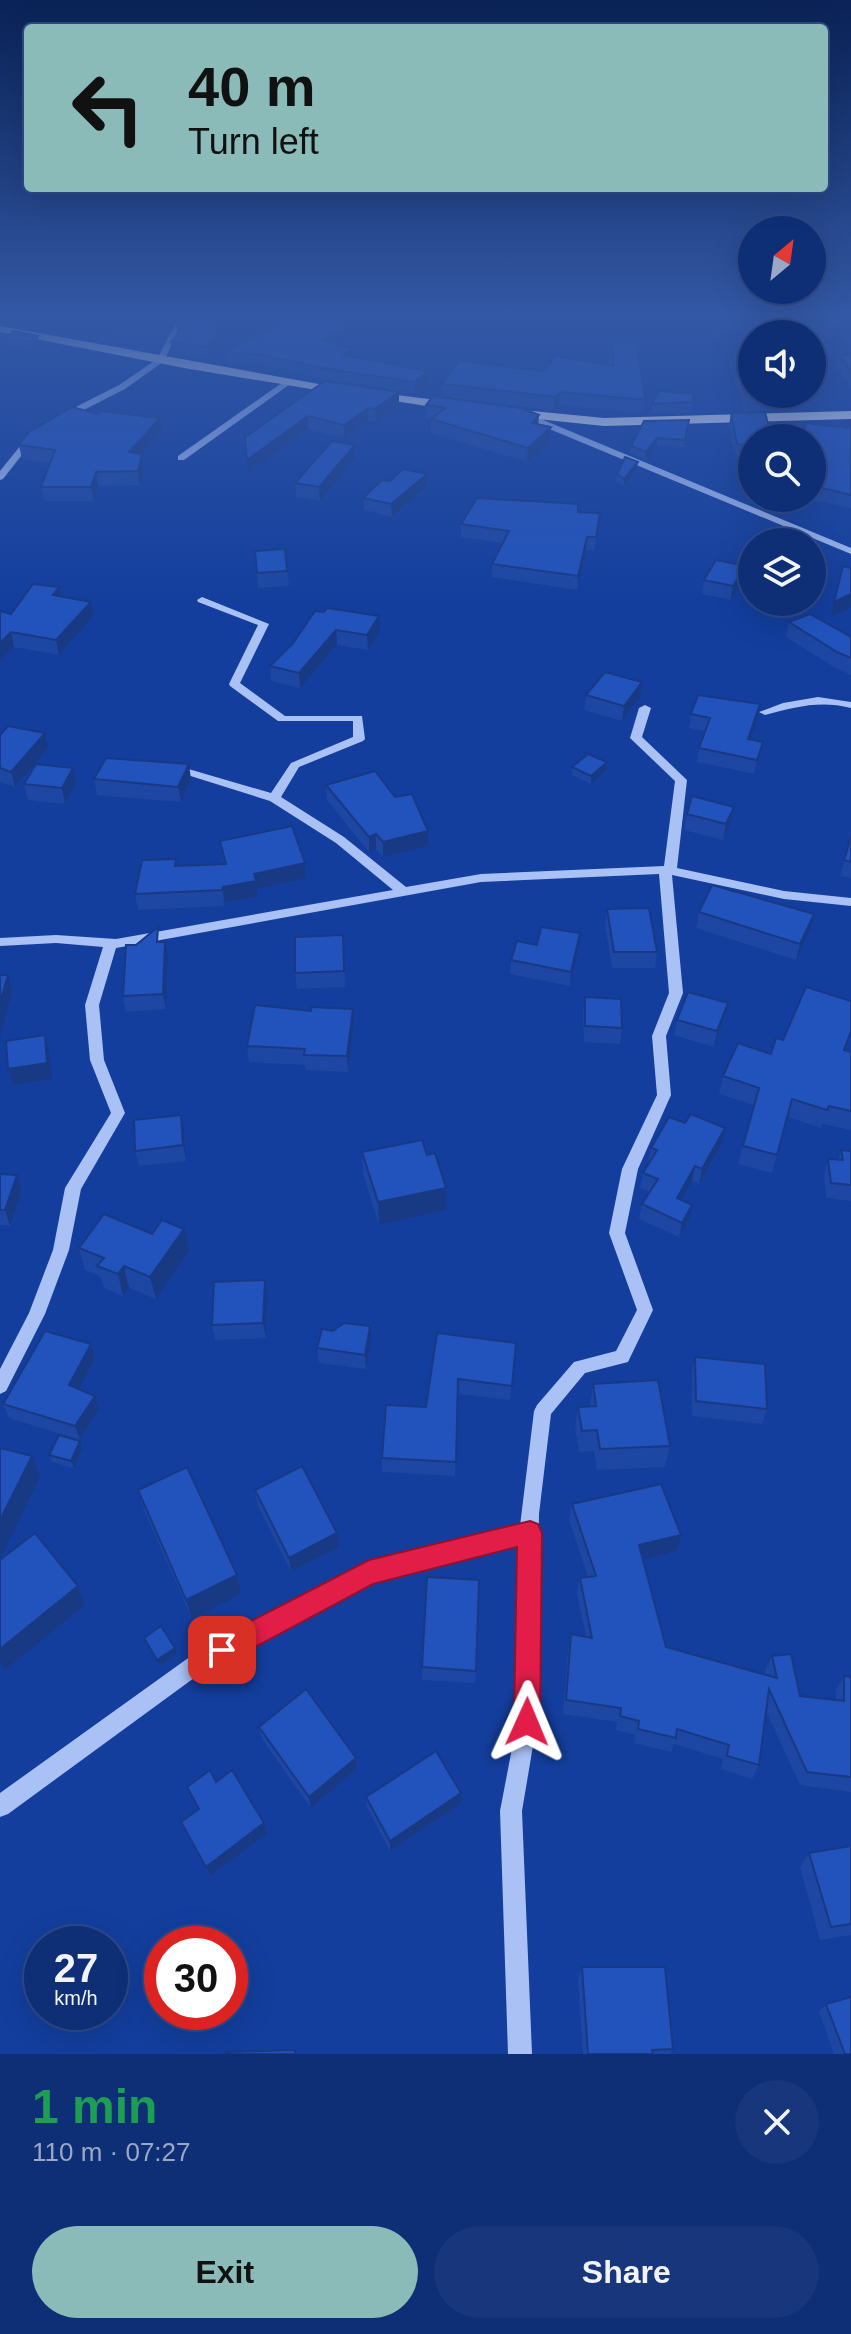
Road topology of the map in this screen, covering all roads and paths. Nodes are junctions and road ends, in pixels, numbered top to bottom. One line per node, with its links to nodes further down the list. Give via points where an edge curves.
1 (72, 414): 5 (street)
2 (244, 414): 7 (street)
3 (520, 414): 4 (main road, via 604,422); 9 (street)
4 (851, 415)
5 (49, 426)
6 (39, 433): 8 (street, via 28,439)
7 (181, 458)
8 (0, 477)
9 (851, 551)
10 (202, 600): 15 (street, via 264,624 234,684 282,719 358,718 359,739 295,765)
11 (851, 705): 13 (street, via 809,699)
12 (645, 708): 16 (street, via 636,738 681,780)
13 (765, 712)
14 (185, 771): 15 (street)
15 (274, 798): 17 (street, via 340,840)
16 (667, 870): 17 (street, via 481,878); 18 (street, via 784,895); 22 (street, via 676,993 659,1036 664,1095 630,1169 617,1233 645,1310 622,1357 580,1367 543,1411)
17 (404, 892): 20 (street)
18 (851, 902)
19 (0, 942): 20 (street)
20 (116, 944): 21 (street, via 110,945 92,1005 97,1060 118,1113 73,1188 61,1250 37,1314)
21 (0, 1386)
22 (530, 1533): 23 (street, via 369,1573 198,1663); 24 (street, via 527,1722 511,1811)
23 (0, 1806)
24 (520, 2054)

